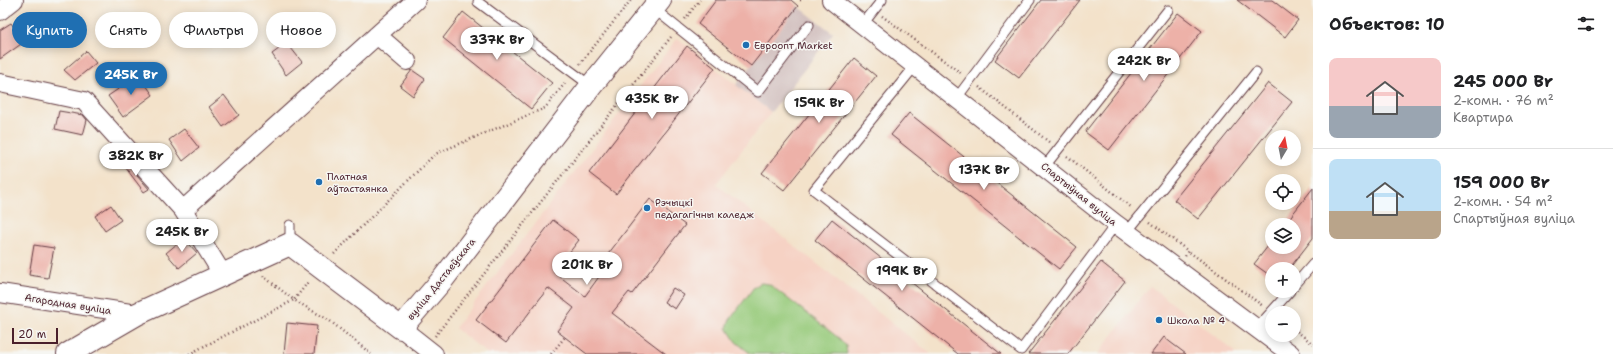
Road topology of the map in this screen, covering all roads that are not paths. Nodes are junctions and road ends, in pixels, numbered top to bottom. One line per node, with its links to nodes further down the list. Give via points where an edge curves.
1 (14, 0): 9 (street)
2 (416, 0): 12 (street)
3 (831, 0): 10 (street, Спартыўная вуліца)
4 (882, 0): 10 (lane)
5 (1030, 0): 18 (lane)
6 (478, 2): 17 (lane)
7 (656, 4): 11 (lane, via 678,29 758,92); 17 (street, вуліца Дастаеўскага)
8 (1168, 10): 19 (lane)
9 (0, 11)
10 (863, 24): 14 (street, Спартыўная вуліца)
11 (809, 25)
12 (377, 35): 13 (street); 20 (street)
13 (408, 61)
14 (915, 66): 18 (street, Спартыўная вуліца); 21 (lane, via 814,190 1022,350)
15 (1256, 72): 21 (lane, via 1140,215)
16 (0, 83): 20 (street, via 84,101)
17 (591, 86): 28 (street, вуліца Дастаеўскага, via 443,279)
18 (956, 99): 19 (street, Спартыўная вуліца)
19 (1045, 166): 21 (street, Спартыўная вуліца)
20 (183, 210): 23 (street)
21 (1121, 228): 29 (street, Спартыўная вуліца)
22 (1313, 264): 24 (lane)
23 (223, 275): 27 (street, вуліца Дастаеўскага); 28 (street, вуліца Дастаеўскага, via 247,264 290,235 320,268)
24 (1301, 278)
25 (0, 293): 27 (street, Агародная вуліца)
26 (1284, 298): 29 (lane)
27 (137, 314): 31 (street, вуліца Дастаеўскага)
28 (401, 328): 30 (street)
29 (1257, 328): 32 (street, Спартыўная вуліца)
30 (430, 351)
31 (68, 354)
32 (1291, 354)

